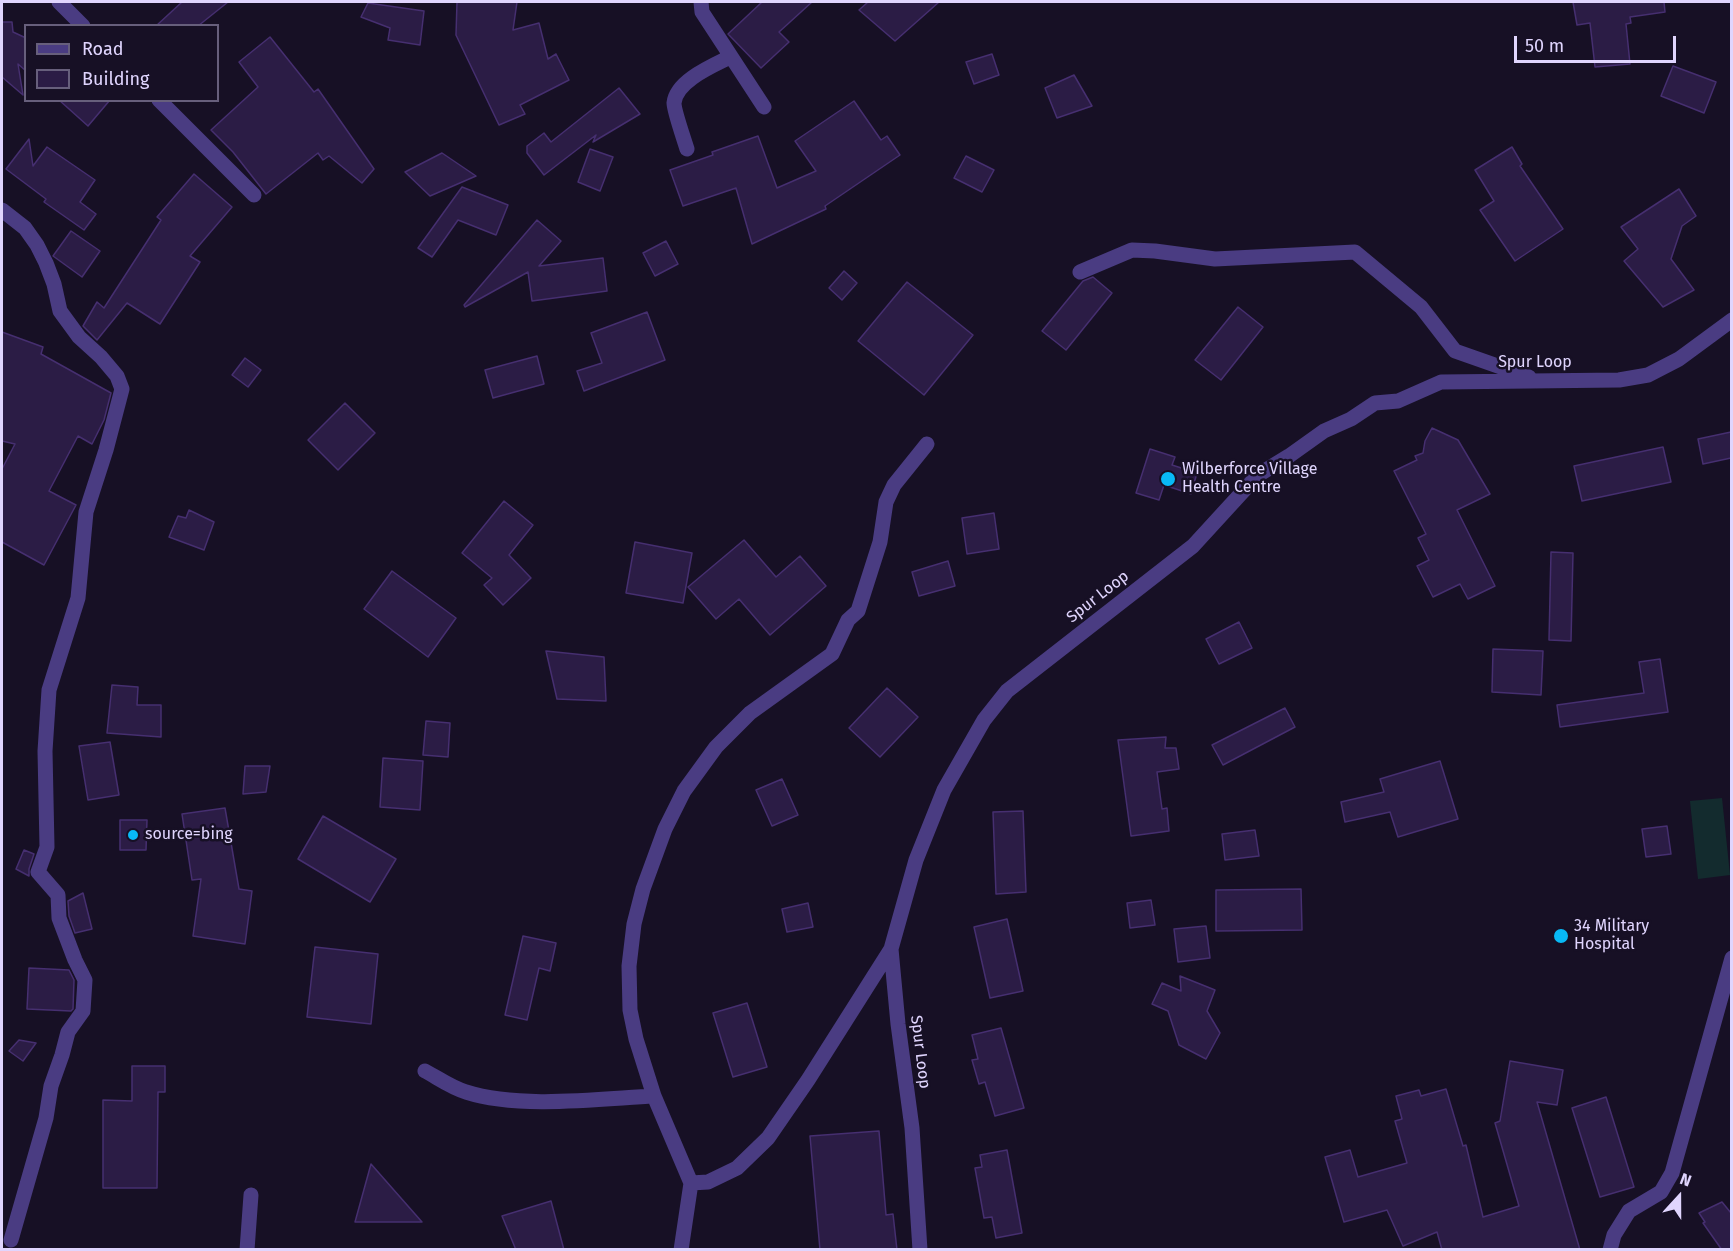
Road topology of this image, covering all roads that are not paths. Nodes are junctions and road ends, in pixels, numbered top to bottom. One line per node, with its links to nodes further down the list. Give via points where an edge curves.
1 (59, 2): 3 (street)
2 (701, 2): 4 (street, via 702,12)
3 (81, 24)
4 (730, 57): 6 (street); 7 (street, via 682,86 674,104)
5 (161, 102): 8 (street)
6 (764, 107)
7 (687, 149)
8 (254, 195)
9 (2, 210): 20 (street, via 25,228 37,245 54,284 60,311 117,376 122,389 86,512 78,598 49,690 45,751 46,848 38,872 58,895 59,918 85,980 83,1011 68,1032 51,1086 46,1118 11,1240)
10 (1080, 272): 12 (street, via 1132,250 1215,259 1355,252 1421,307 1455,351)
11 (1731, 320): 12 (street, Spur Loop, via 1678,359 1648,375 1619,380)
12 (1537, 380): 14 (street, Spur Loop, via 1442,382 1398,401 1375,403 1324,431 1258,475 1193,546 1007,691 984,720 944,790 916,860)
13 (927, 444): 17 (street, via 894,485 886,502 880,542 858,611 848,620 832,654 750,713 716,747 684,790 665,829 643,889 629,966 630,1010)
14 (891, 949): 18 (street, via 768,1138 737,1168 708,1182); 23 (street, Spur Loop, via 912,1128)
15 (1731, 958): 24 (street, via 1672,1173 1661,1192 1629,1211)
16 (425, 1071): 17 (street, via 464,1092 499,1099 569,1101)
17 (654, 1096): 18 (street)
18 (691, 1183): 22 (street)
19 (251, 1195): 21 (street)
20 (2, 1220)
21 (247, 1250)
22 (681, 1250)
23 (920, 1250)
24 (1610, 1250)

